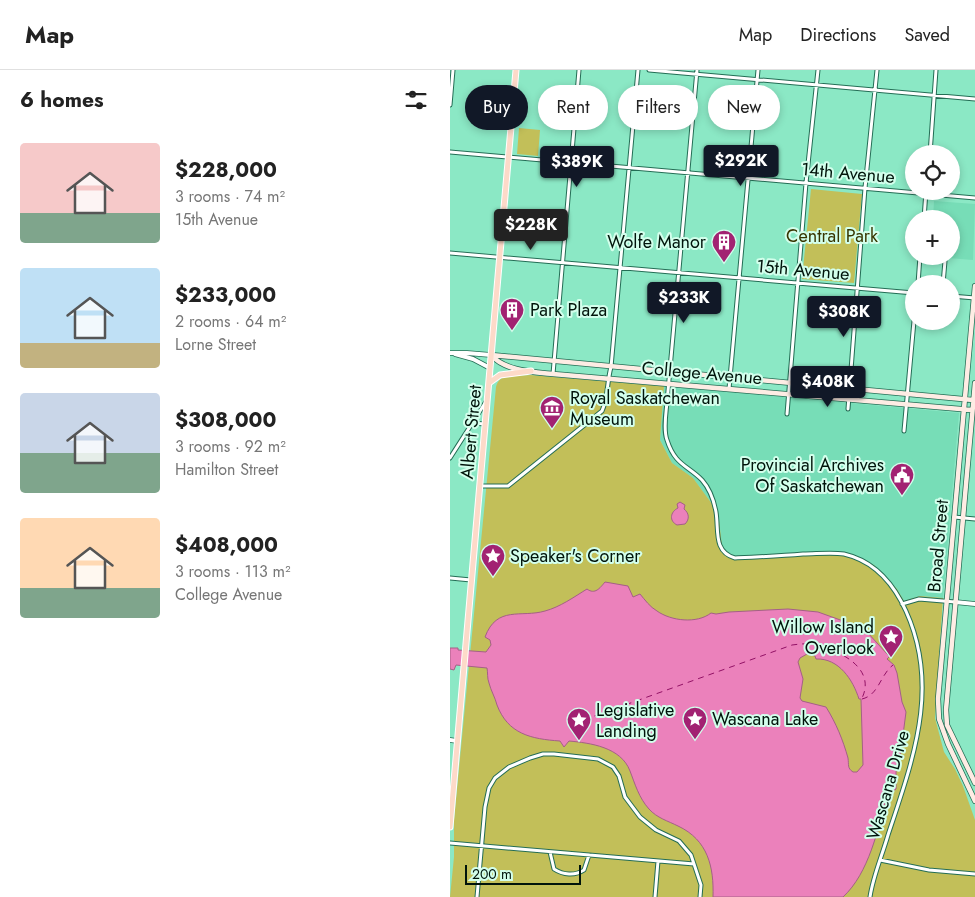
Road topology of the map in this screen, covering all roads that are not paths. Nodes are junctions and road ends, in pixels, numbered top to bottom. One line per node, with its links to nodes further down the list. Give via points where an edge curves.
1 (453, 70): 16 (street)
2 (516, 70): 19 (main road, Albert Street)
3 (578, 70): 20 (street)
4 (638, 70): 21 (street)
5 (649, 70): 10 (street)
6 (758, 70): 11 (street)
7 (818, 70): 12 (street)
8 (877, 70): 13 (street)
9 (936, 70): 14 (street)
10 (697, 72): 11 (street); 22 (street, Wascana Drive)
11 (757, 80): 12 (street); 23 (street)
12 (817, 85): 13 (street); 24 (street)
13 (875, 90): 14 (street); 25 (street)
14 (934, 95): 15 (street); 17 (street)
15 (975, 99)
16 (450, 105)
17 (931, 145)
18 (450, 152): 19 (street, 14th Avenue)
19 (508, 158): 20 (street, 14th Avenue); 30 (main road, Albert Street)
20 (570, 163): 21 (street, 14th Avenue); 31 (street)
21 (629, 168): 22 (street, 14th Avenue); 32 (street)
22 (688, 173): 23 (street, 14th Avenue); 33 (street, Wascana Drive)
23 (748, 178): 24 (street, 14th Avenue); 34 (street)
24 (806, 183): 25 (street, 14th Avenue); 35 (street)
25 (865, 188): 26 (street, 14th Avenue); 37 (street)
26 (905, 191)
27 (960, 196): 28 (street, 14th Avenue)
28 (975, 198)
29 (450, 253): 30 (street, 15th Avenue)
30 (499, 258): 31 (street, 15th Avenue); 43 (main road, Albert Street)
31 (562, 263): 32 (street, 15th Avenue); 44 (street)
32 (620, 268): 33 (street, 15th Avenue); 45 (street)
33 (680, 273): 34 (street, 15th Avenue); 48 (street, Wascana Drive)
34 (739, 278): 35 (street, 15th Avenue); 50 (street)
35 (798, 283): 37 (street, 15th Avenue); 53 (street)
36 (975, 286): 40 (main road, Broad Street)
37 (857, 288): 38 (street, 15th Avenue); 57 (street)
38 (905, 292)
39 (960, 297): 40 (street)
40 (974, 298): 61 (main road, Broad Street)
41 (913, 330): 58 (street)
42 (451, 353): 43 (street, College Avenue); 46 (street, College Avenue)
43 (491, 355): 44 (main road, College Avenue); 46 (main road, Albert Street); 47 (main road, College Avenue, via 498,362)
44 (554, 362): 45 (main road, College Avenue); 49 (street)
45 (612, 367): 48 (main road, College Avenue); 51 (street)
46 (490, 368): 52 (main road, Albert Street)
47 (532, 372): 49 (main road, College Avenue); 52 (main road, via 500,375)
48 (671, 372): 50 (main road, College Avenue); 55 (street, Wascana Drive)
49 (553, 374): 51 (main road, College Avenue)
50 (730, 378): 53 (main road, College Avenue); 56 (street)
51 (608, 379): 55 (main road, College Avenue); 73 (street, via 602,411 508,486)
52 (489, 383): 60 (main road, Albert Street)
53 (790, 383): 57 (main road, College Avenue); 59 (street)
54 (975, 383): 63 (main road, Broad Street)
55 (669, 384): 56 (main road, College Avenue); 81 (street, Wascana Drive, via 666,439 674,457 709,491 716,512 718,542 724,553 735,558 832,553 855,557 875,569 891,585)
56 (729, 389): 59 (main road, College Avenue)
57 (849, 389): 58 (main road, College Avenue); 62 (street)
58 (908, 393): 61 (main road, College Avenue); 64 (street)
59 (789, 395): 62 (main road, College Avenue); 68 (street)
60 (487, 398): 69 (street); 70 (main road, Albert Street)
61 (965, 399): 63 (main road, College Avenue); 66 (main road, Broad Street)
62 (848, 400): 64 (main road, College Avenue); 65 (street)
63 (974, 400): 67 (main road, Broad Street)
64 (907, 405): 66 (main road, College Avenue); 71 (street)
65 (848, 409)
66 (964, 410): 67 (main road, College Avenue); 74 (main road, Broad Street)
67 (974, 410): 75 (main road, Broad Street)
68 (787, 414)
69 (472, 423): 70 (street); 72 (street)
70 (485, 424): 73 (main road, Albert Street)
71 (904, 431)
72 (450, 458)
73 (480, 486): 78 (main road, Albert Street)
74 (954, 517): 75 (street); 79 (main road, Broad Street)
75 (964, 518): 76 (street); 80 (main road, Broad Street)
76 (975, 518)
77 (450, 578): 78 (street)
78 (471, 582): 84 (main road, Albert Street)
79 (947, 601): 80 (street); 81 (street, via 919,599); 86 (main road, Broad Street, via 939,719)
80 (955, 602): 82 (street); 85 (main road, Broad Street, via 947,725)
81 (902, 604): 92 (street, Wascana Drive, via 912,624 921,658 920,718 911,770)
82 (975, 604)
83 (450, 740): 84 (street)
84 (457, 741): 87 (main road, Albert Street)
85 (975, 783)
86 (975, 802)
87 (450, 827)
88 (450, 843): 89 (street)
89 (481, 845): 90 (street); 94 (street, via 486,797 495,778 509,766 530,758 543,754 566,755 598,758 613,767 625,797 640,817 656,830 679,841); 96 (street)
90 (550, 852): 91 (street); 91 (street, via 554,869 567,874 584,870)
91 (589, 855): 93 (street)
92 (880, 860): 95 (street, via 929,870); 99 (street, Wascana Drive)
93 (658, 861): 94 (street); 97 (street)
94 (694, 864): 98 (street, via 701,885)
95 (975, 874)
96 (477, 897)
97 (654, 897)
98 (700, 897)
99 (870, 897)

